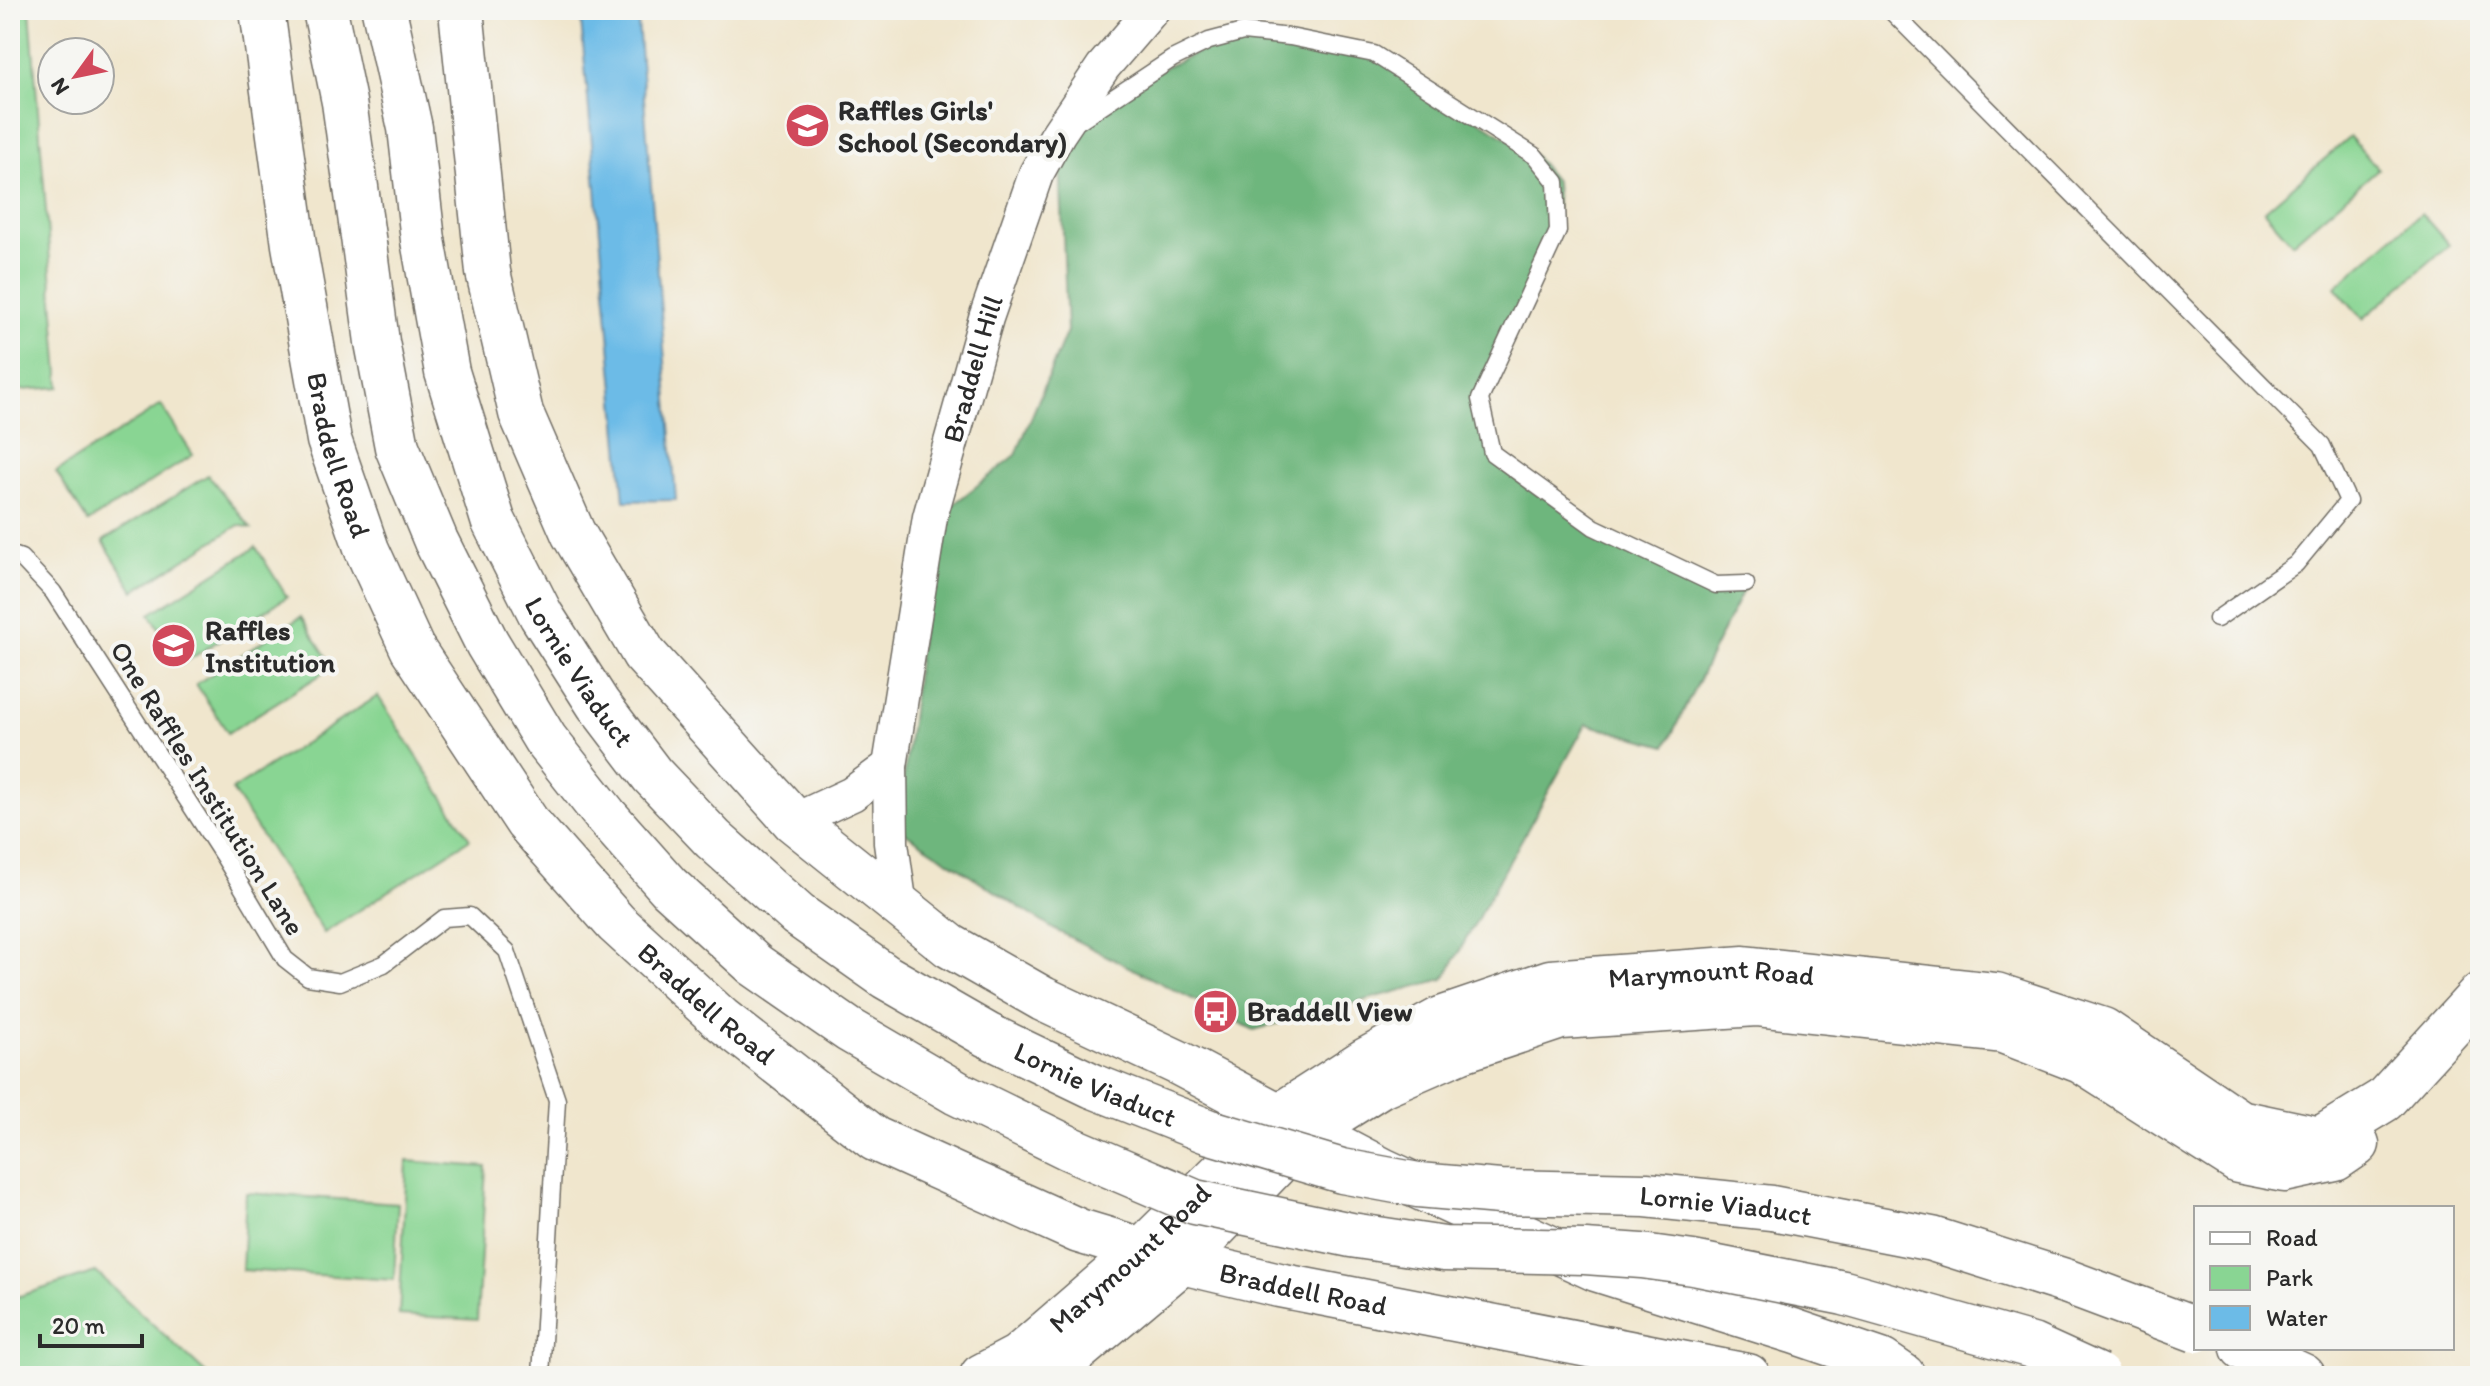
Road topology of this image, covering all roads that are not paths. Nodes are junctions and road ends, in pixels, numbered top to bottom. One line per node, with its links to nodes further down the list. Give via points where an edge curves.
1 (262, 10): 17 (main road, Braddell Road, via 294,245 329,440 367,550 412,648 527,822 616,923 721,1019 875,1139 1079,1231)
2 (325, 10): 25 (main road, Lornie Viaduct, bridge, via 397,447 436,541 487,643 545,739 669,887 755,965 849,1030 971,1100 1195,1202 1444,1249 1614,1254 1693,1263 1844,1293 2032,1346)
3 (384, 10): 18 (main road, Lornie Viaduct, bridge, via 410,128 447,372 493,520 549,628 652,775 798,915 886,977 987,1035 1093,1086 1207,1131 1342,1171 1418,1185 1646,1195 1772,1208 1932,1239)
4 (461, 10): 12 (main road, via 488,272 521,413 573,533 644,654)
5 (1152, 10): 7 (street, Braddell Hill, via 1103,67)
6 (1890, 10): 10 (lane, via 2322,445 2348,501 2296,564)
7 (1058, 134): 9 (lane, via 1172,59 1243,32 1374,54 1535,156 1556,182 1558,231 1480,399 1492,453 1594,527 1716,585); 11 (street, Braddell Hill, via 1036,174 998,278 930,517)
8 (10, 554): 21 (lane, One Raffles Institution Lane, via 21,558 53,592 285,959 308,977 340,982 384,964 444,918 470,916 507,951 557,1100)
9 (1746, 584)
10 (2217, 619)
11 (890, 766): 12 (street, via 852,794); 13 (street, Braddell Hill, via 891,843)
12 (794, 821): 13 (main road)
13 (900, 907): 16 (main road, via 950,946 1043,999)
14 (2480, 995): 16 (main road, Marymount Road, via 2384,1100 2320,1139 2239,1122 2103,1030 1996,995 1744,968 1550,982 1441,1019 1366,1060)
15 (2480, 1028): 16 (main road, Marymount Road, via 2399,1117 2335,1159 2284,1170 2238,1161 2081,1061 2003,1031 1756,1004 1561,1017 1459,1051)
16 (1294, 1124): 17 (main road, Marymount Road); 20 (main road, via 1596,1269)
17 (1162, 1256): 22 (main road, Marymount Road, via 1018,1357); 23 (main road, Marymount Road, via 1061,1364); 24 (main road, Braddell Road, via 1279,1285)
18 (2194, 1329)
19 (2247, 1350): 26 (main road)
20 (1901, 1371)
21 (541, 1376)
22 (982, 1376)
23 (1038, 1376)
24 (1748, 1376)
25 (2098, 1376)
26 (2303, 1376)

